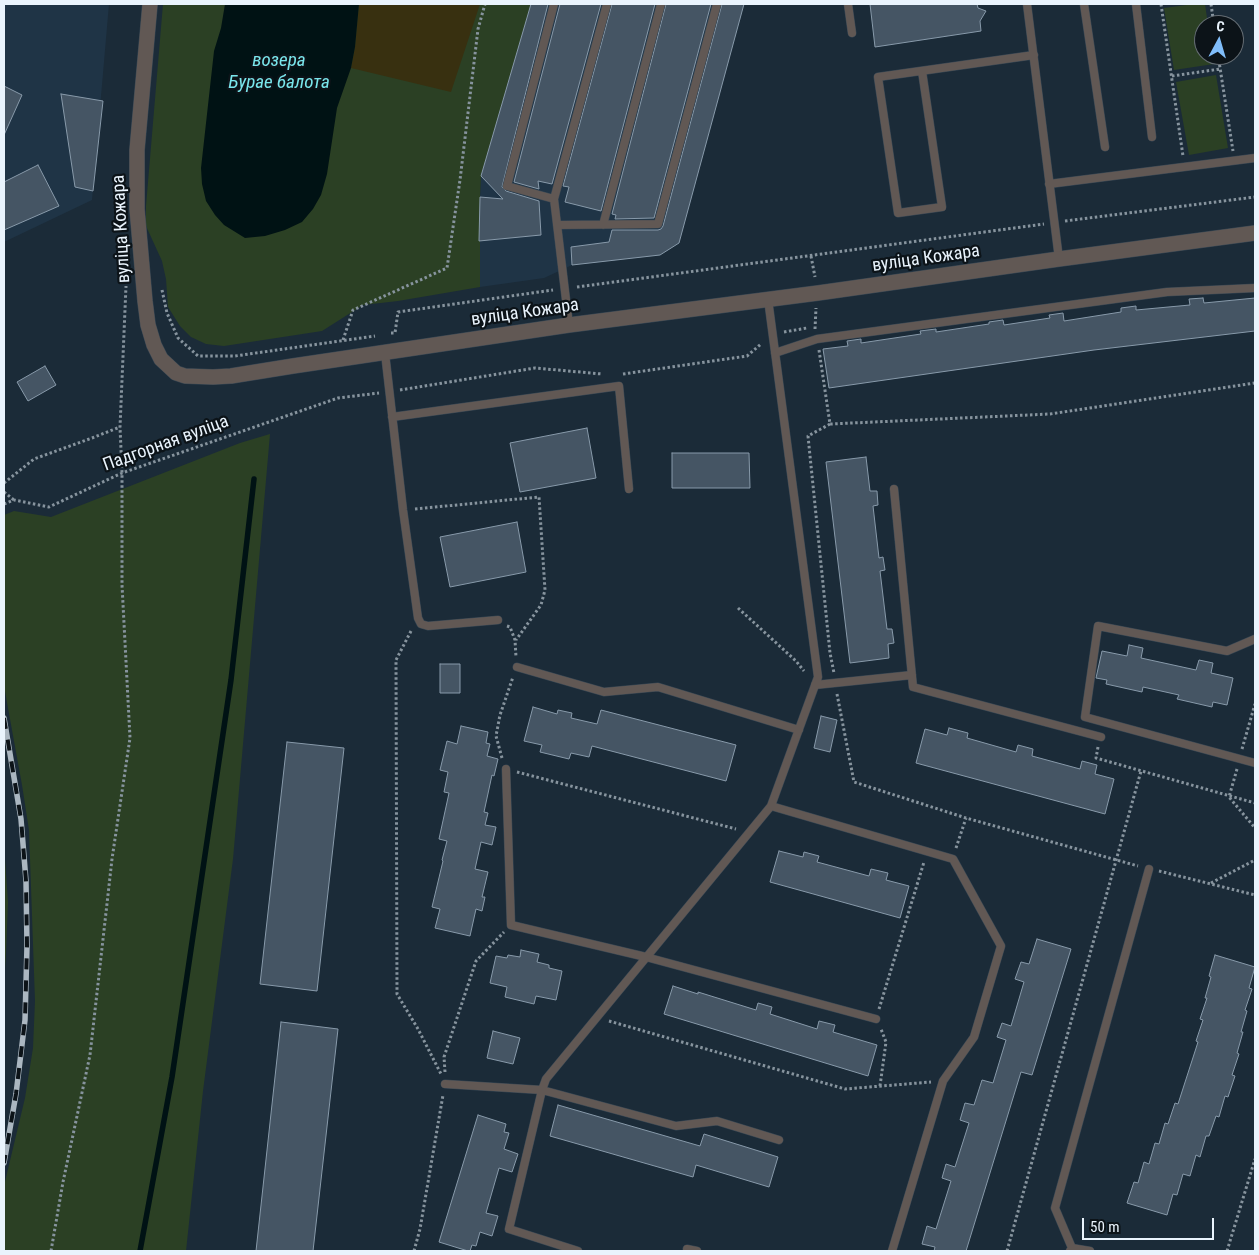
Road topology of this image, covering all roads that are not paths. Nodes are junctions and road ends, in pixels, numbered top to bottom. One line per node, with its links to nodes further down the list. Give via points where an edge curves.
1 (150, 4): 26 (street, вуліца Кожара, via 139,125 137,209 148,325 161,358 176,373 213,377)
2 (554, 4): 17 (lane, via 507,186)
3 (607, 4): 17 (lane)
4 (661, 4): 19 (lane)
5 (717, 4): 19 (lane, via 658,224)
6 (848, 4): 10 (lane)
7 (1027, 4): 11 (lane)
8 (1084, 4): 14 (lane)
9 (1136, 4): 13 (lane)
10 (852, 33)
11 (1034, 55): 12 (lane); 16 (lane)
12 (922, 71): 12 (lane, via 878,77 898,213 942,207)
13 (1152, 137)
14 (1104, 147)
15 (1255, 158): 16 (lane)
16 (1049, 184): 21 (lane)
17 (554, 199): 18 (lane)
18 (557, 225): 19 (lane); 24 (lane)
19 (603, 225)
20 (1255, 233): 21 (street, вуліца Кожара)
21 (1059, 259): 23 (street, вуліца Кожара)
22 (1255, 288): 25 (lane, via 1168,292 817,339)
23 (768, 299): 24 (street, вуліца Кожара); 25 (lane)
24 (569, 325): 26 (street, вуліца Кожара)
25 (775, 352): 34 (lane, via 818,677)
26 (385, 353): 27 (lane)
27 (392, 417): 28 (lane, via 618,386); 30 (lane, via 421,624)
28 (629, 489)
29 (894, 489): 33 (lane)
30 (498, 620)
31 (1255, 639): 37 (lane, via 1227,652 1098,626 1085,716)
32 (517, 667): 35 (lane, via 604,692 658,687)
33 (912, 676): 34 (lane); 36 (lane, via 913,687)
34 (816, 685): 35 (lane)
35 (799, 730): 39 (lane)
36 (1100, 737)
37 (1255, 762)
38 (506, 769): 41 (lane, via 512,925)
39 (771, 806): 41 (lane); 50 (lane, via 953,859 1001,946 974,1037 943,1082)
40 (1150, 869): 47 (lane, via 1055,1208)
41 (646, 957): 42 (lane); 44 (lane, via 546,1079)
42 (876, 1019)
43 (446, 1084): 44 (lane)
44 (542, 1090): 45 (lane, via 676,1126 717,1121); 48 (lane, via 509,1229)
45 (780, 1140)
46 (687, 1249): 49 (lane)
47 (1071, 1249): 51 (lane)
48 (578, 1251)
49 (697, 1251)
50 (892, 1251)
51 (1090, 1251)

